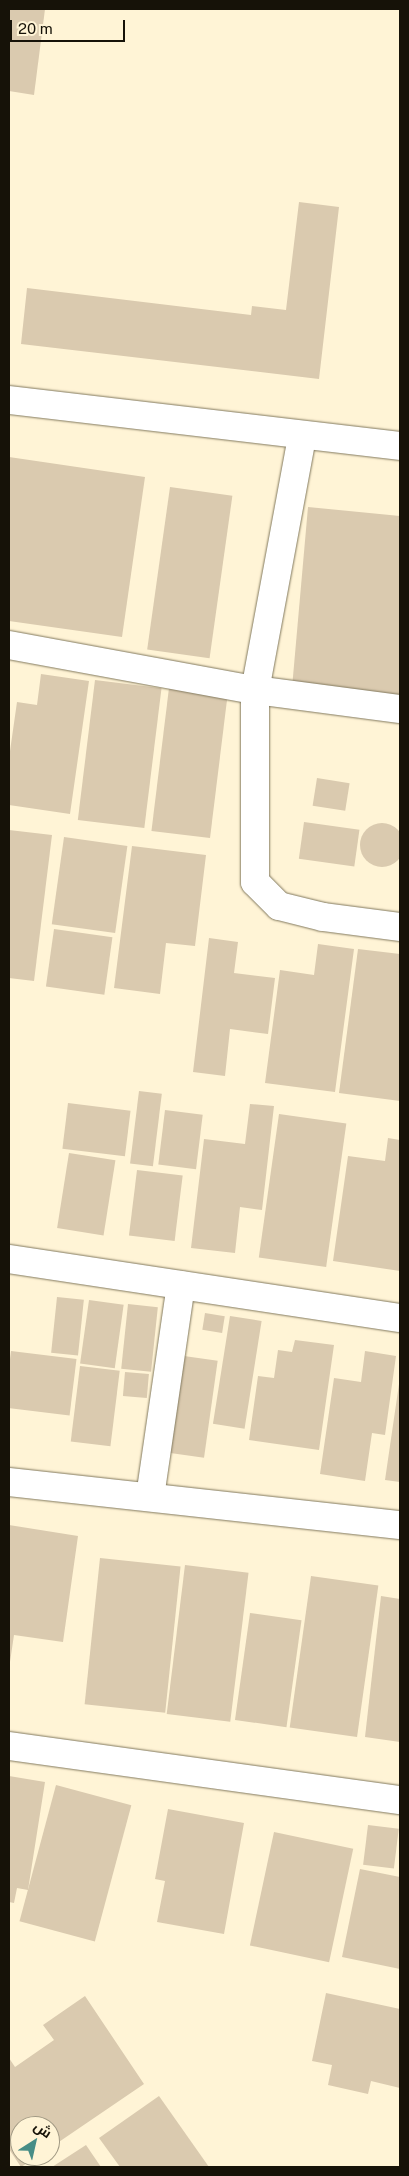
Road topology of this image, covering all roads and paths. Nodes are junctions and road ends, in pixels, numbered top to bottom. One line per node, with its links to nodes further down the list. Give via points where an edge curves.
1 (9, 400): 2 (street)
2 (302, 437): 3 (street); 5 (street)
3 (400, 446)
4 (9, 646): 5 (street)
5 (255, 690): 6 (street); 7 (street, via 255,882 279,906 323,917)
6 (400, 708)
7 (400, 927)
8 (9, 1259): 9 (street)
9 (180, 1285): 10 (street); 12 (street)
10 (400, 1318)
11 (9, 1482): 12 (street)
12 (150, 1497): 13 (street)
13 (400, 1526)
14 (9, 1746): 15 (street)
15 (400, 1800)

